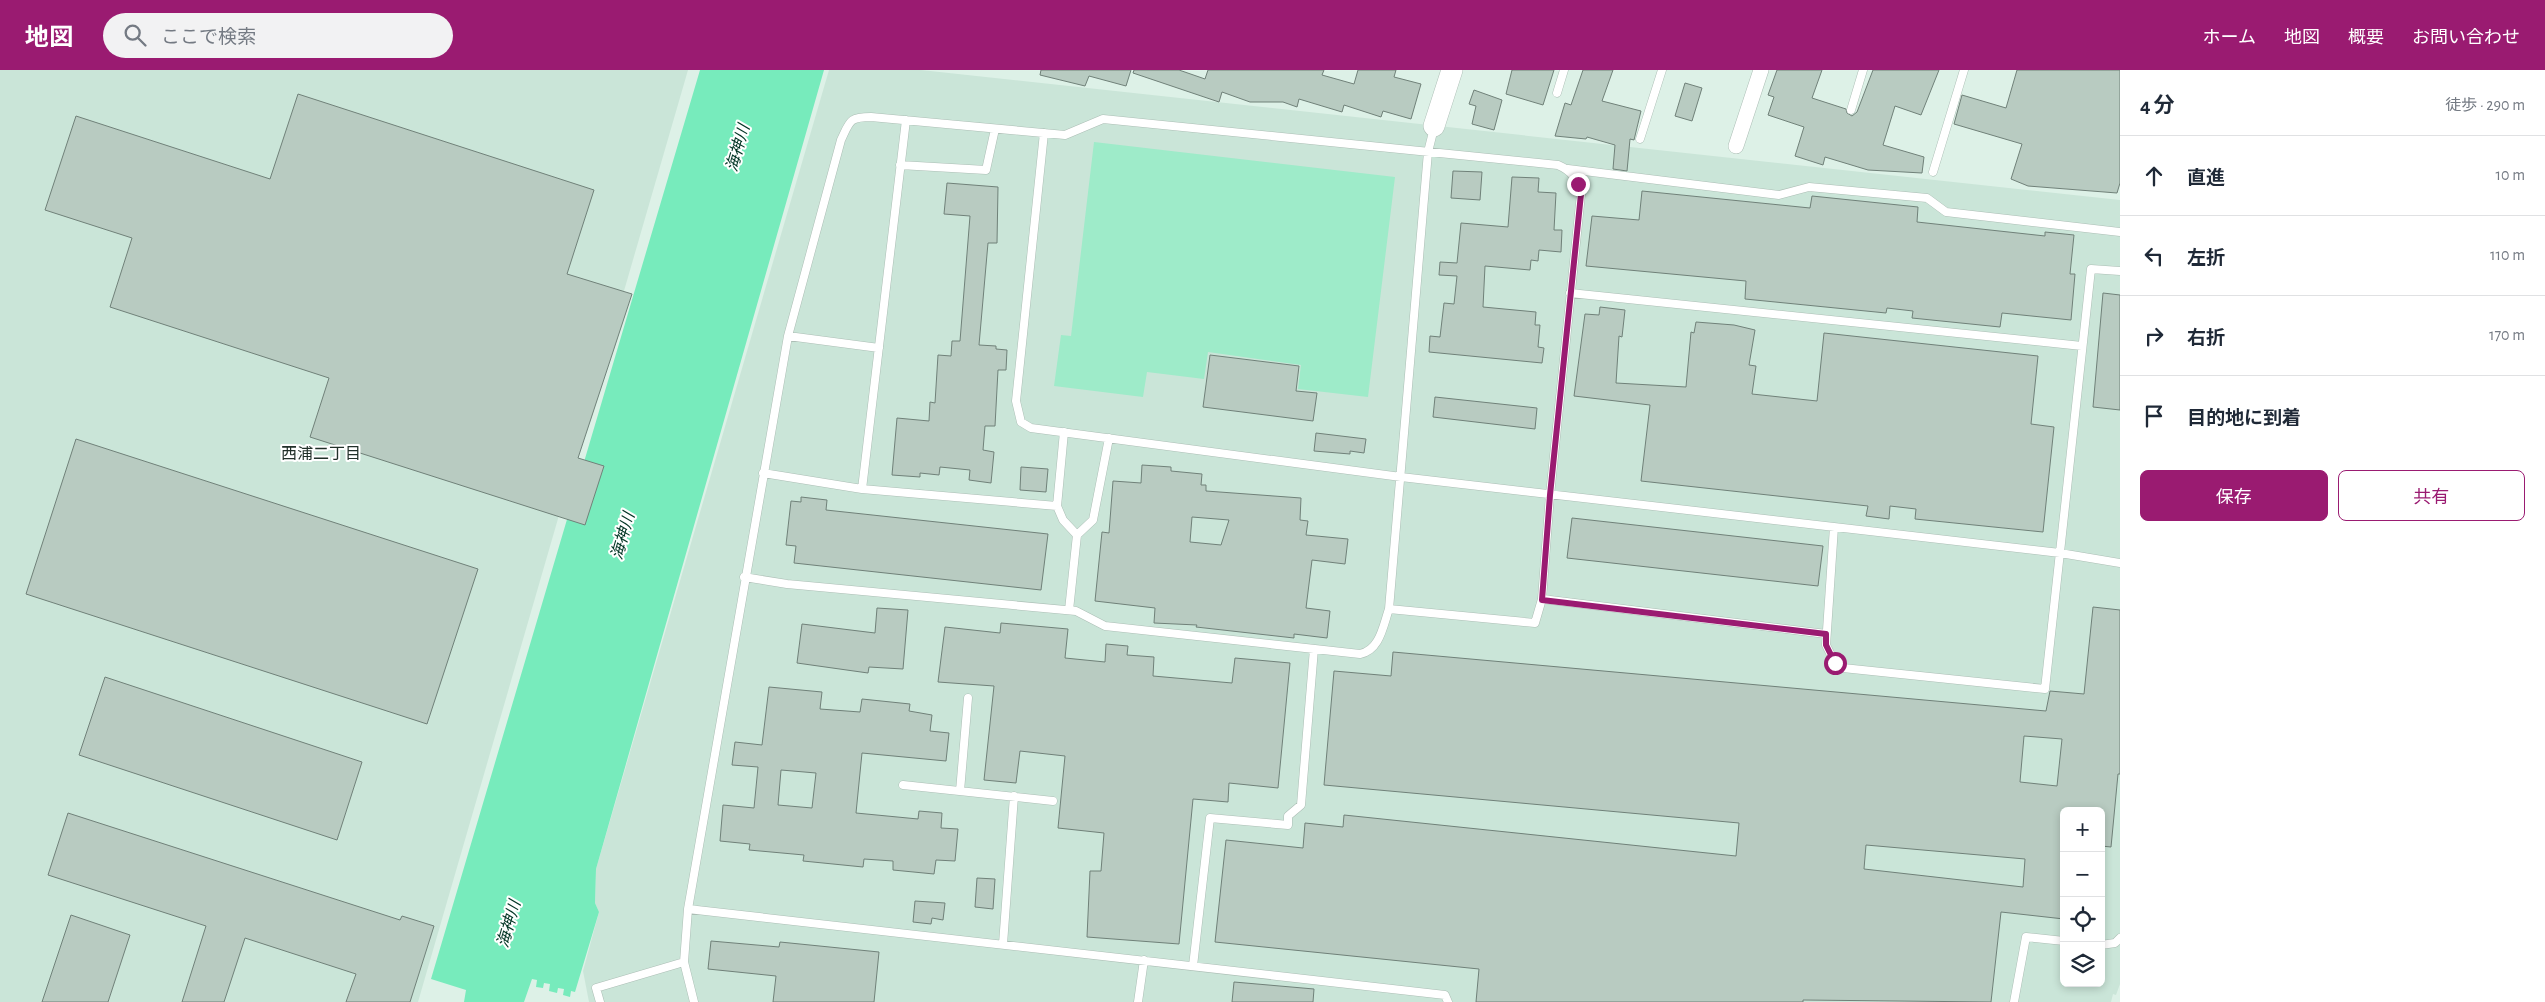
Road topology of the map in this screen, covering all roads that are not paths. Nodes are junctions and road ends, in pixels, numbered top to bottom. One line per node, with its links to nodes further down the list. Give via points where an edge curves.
1 (1452, 70): 10 (street)
2 (1564, 70): 7 (lane)
3 (1662, 70): 13 (lane)
4 (1761, 70): 14 (street)
5 (1863, 70): 8 (lane)
6 (1964, 70): 18 (lane)
7 (1557, 93)
8 (1850, 110)
9 (906, 120): 11 (lane); 16 (lane); 22 (lane, via 861,117 850,121 841,140)
10 (1434, 126): 15 (lane)
11 (995, 129): 12 (lane); 16 (lane, via 986,170)
12 (1044, 133): 15 (lane, via 1065,135 1103,119); 25 (lane, via 1016,411 1021,422 1031,428)
13 (1640, 139)
14 (1736, 146)
15 (1428, 152): 17 (lane); 28 (lane)
16 (900, 165): 24 (lane)
17 (1568, 169): 19 (lane, via 1778,195 1809,187 1927,198 1946,212); 21 (lane, via 1581,194)
18 (1934, 172)
19 (2120, 232)
20 (2120, 272): 23 (lane, via 2091,269)
21 (1570, 293): 23 (lane); 30 (lane)
22 (788, 336): 24 (lane); 27 (lane)
23 (2082, 346): 34 (lane)
24 (878, 348): 29 (lane)
25 (1064, 432): 26 (lane); 31 (lane)
26 (1109, 438): 28 (lane); 33 (lane, via 1093,520)
27 (764, 474): 29 (lane); 36 (lane)
28 (1401, 477): 30 (lane); 38 (lane)
29 (862, 489): 31 (lane)
30 (1550, 495): 32 (lane); 37 (lane)
31 (1057, 506): 33 (lane, via 1063,520)
32 (1834, 527): 34 (lane); 40 (lane)
33 (1077, 535): 39 (lane)
34 (2060, 552): 35 (lane); 40 (lane, via 2045,689 1843,668 1830,656)
35 (2120, 563)
36 (744, 576): 39 (lane, via 797,585); 47 (lane)
37 (1542, 600): 38 (lane, via 1535,623); 40 (lane)
38 (1389, 609): 41 (lane, via 1376,645 1367,652)
39 (1069, 610): 41 (lane, via 1105,626)
40 (1826, 634)
41 (1314, 649): 54 (lane, via 1301,805 1288,816 1288,825 1210,818)
42 (968, 698): 44 (lane)
43 (903, 785): 44 (lane)
44 (960, 791): 45 (lane)
45 (1014, 796): 46 (lane); 50 (lane)
46 (1053, 800)
47 (688, 909): 50 (lane); 53 (lane)
48 (2120, 938): 51 (lane, via 2115,943)
49 (2060, 941): 59 (lane, via 2026,937)
50 (1003, 944): 52 (lane)
51 (2105, 944)
52 (1144, 960): 54 (lane); 57 (lane)
53 (684, 962): 55 (lane, via 596,988); 56 (lane)
54 (1193, 966): 58 (lane, via 1445,995)
55 (600, 1002)
56 (694, 1002)
57 (1138, 1002)
58 (1448, 1002)
59 (2014, 1002)

